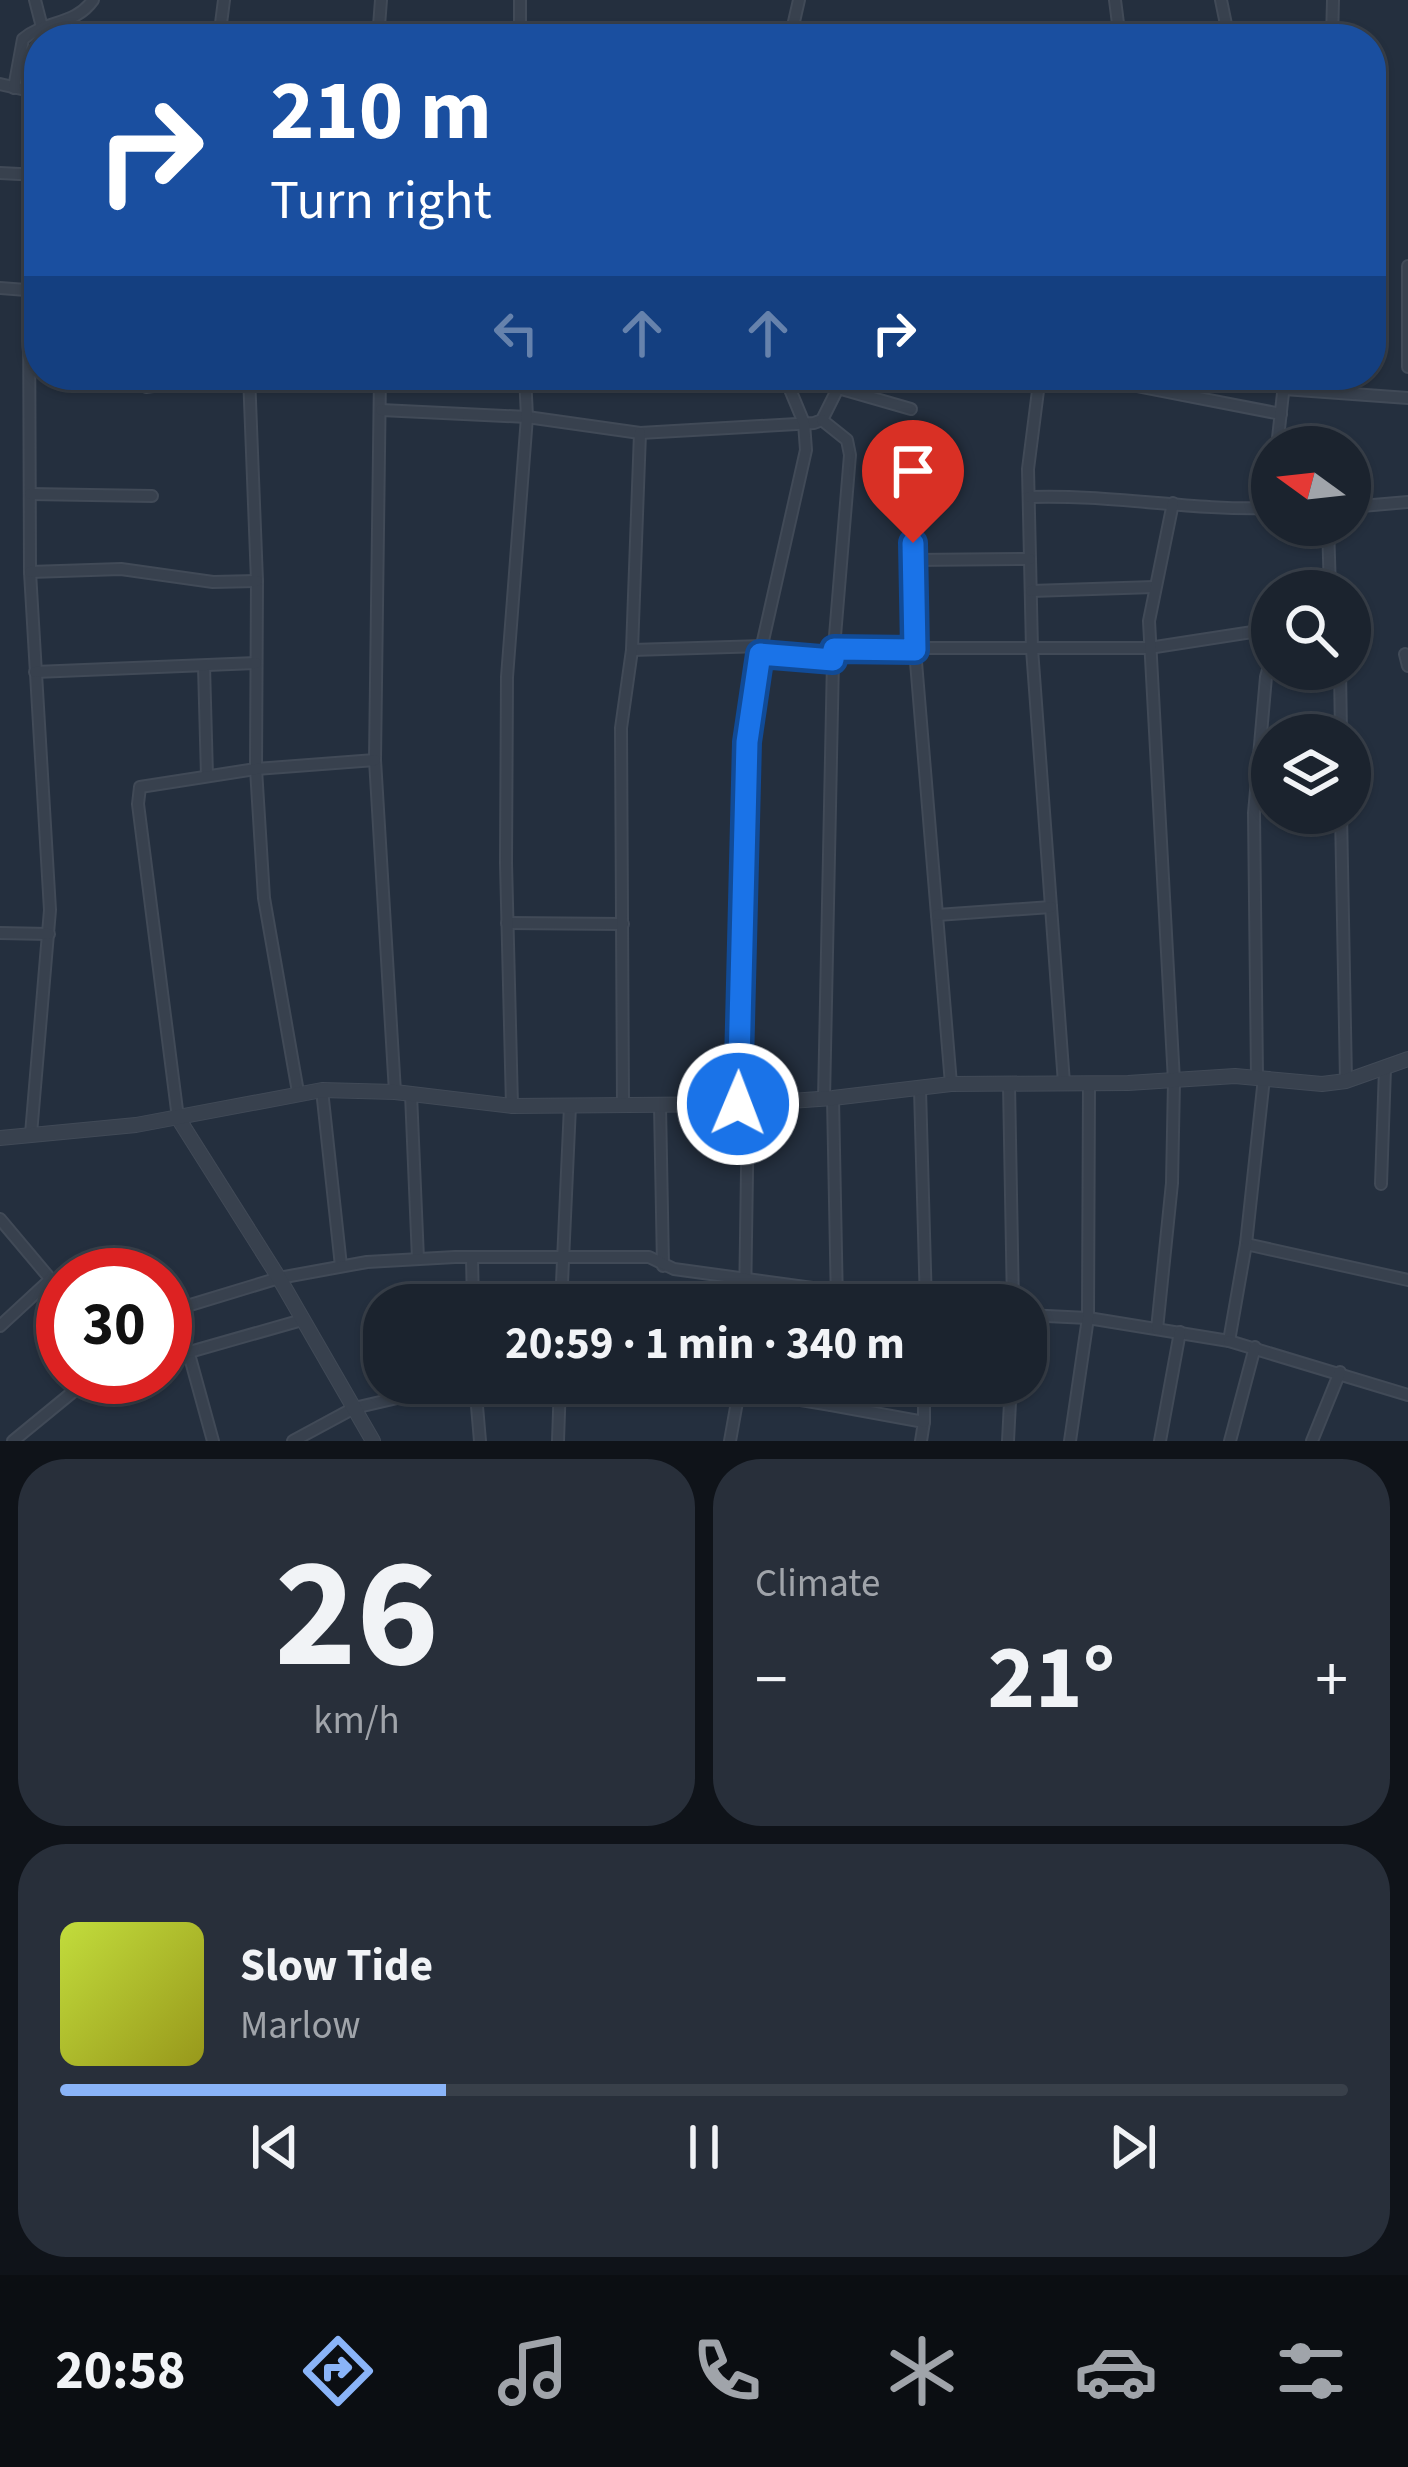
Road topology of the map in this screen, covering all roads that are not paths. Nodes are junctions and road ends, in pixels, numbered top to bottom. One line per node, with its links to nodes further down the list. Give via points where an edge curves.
1 (93, 0): 4 (street, via 81,15)
2 (520, 0): 3 (street)
3 (530, 0)
4 (51, 24)
5 (24, 39): 7 (street)
6 (0, 84): 7 (street)
7 (14, 88): 8 (street)
8 (24, 90)
9 (1408, 266): 10 (street)
10 (1408, 343): 11 (street)
11 (1408, 367)
12 (32, 390): 33 (street)
13 (249, 390): 43 (street)
14 (380, 390): 25 (street)
15 (526, 390): 27 (street)
16 (790, 390): 29 (street)
17 (835, 390): 28 (street)
18 (860, 390): 24 (street)
19 (1038, 390): 35 (street)
20 (1157, 390): 26 (street)
21 (1283, 390): 26 (street)
22 (1346, 390): 23 (street)
23 (1408, 398)
24 (911, 409)
25 (381, 410): 27 (street); 56 (street)
26 (1281, 414): 30 (street)
27 (527, 417): 31 (street); 63 (street, via 507,677)
28 (822, 420): 29 (street); 52 (street, via 847,440 850,455)
29 (804, 423): 31 (street); 50 (street, via 806,450)
30 (1280, 426)
31 (640, 433): 49 (street)
32 (924, 467): 41 (street)
33 (30, 494): 34 (street); 42 (street)
34 (152, 496)
35 (1029, 497): 36 (street); 40 (street)
36 (1173, 502): 39 (street); 44 (street)
37 (1408, 502): 38 (street)
38 (1371, 505)
39 (1251, 508)
40 (1030, 559): 41 (street); 45 (street)
41 (912, 560): 51 (street)
42 (30, 572): 43 (street, via 122,569); 55 (street)
43 (256, 581): 53 (street)
44 (1154, 587): 45 (street); 47 (street)
45 (1031, 591): 48 (street)
46 (1251, 631): 47 (street)
47 (1149, 648): 48 (street); 70 (street)
48 (1032, 649): 51 (street); 61 (street)
49 (632, 650): 50 (street); 64 (street, via 621,728)
50 (762, 650): 52 (street); 81 (street, via 747,742)
51 (915, 650): 52 (street); 62 (street)
52 (833, 654): 80 (street)
53 (256, 663): 54 (street); 57 (street)
54 (204, 666): 55 (street); 58 (street)
55 (35, 673): 66 (street)
56 (375, 760): 57 (street); 79 (street)
57 (256, 769): 58 (street); 78 (street, via 269,944)
58 (207, 776): 86 (street, via 148,784 138,794)
59 (1254, 834): 69 (street)
60 (1342, 834): 71 (street)
61 (1051, 907): 62 (street); 72 (street)
62 (937, 915): 73 (street)
63 (507, 923): 64 (street); 83 (street)
64 (623, 924): 85 (street)
65 (0, 934): 66 (street)
66 (50, 934): 87 (street)
67 (1408, 1059): 68 (street)
68 (1385, 1068): 71 (street); 89 (street)
69 (1260, 1078): 70 (street); 71 (street); 91 (street)
70 (1174, 1081): 75 (street); 114 (street)
71 (1346, 1081)
72 (1064, 1083): 74 (street); 75 (street)
73 (950, 1084): 74 (street); 76 (street)
74 (1009, 1084): 107 (street)
75 (1089, 1084): 111 (street)
76 (920, 1089): 80 (street); 106 (street)
77 (322, 1090): 78 (street); 79 (street); 97 (street)
78 (298, 1092): 86 (street)
79 (403, 1093): 83 (street); 94 (street)
80 (829, 1099): 81 (street); 105 (street)
81 (743, 1104): 82 (street); 99 (street)
82 (660, 1105): 85 (street); 96 (street)
83 (512, 1106): 84 (street)
84 (570, 1106): 85 (street); 93 (street)
85 (623, 1106)
86 (178, 1118): 87 (street); 98 (street)
87 (32, 1135): 88 (street)
88 (0, 1138)
89 (1381, 1184)
90 (0, 1219): 95 (street)
91 (1246, 1244): 100 (street); 116 (street)
92 (472, 1257): 93 (street); 94 (street); 101 (street)
93 (562, 1258): 96 (street, via 649,1257); 102 (street)
94 (418, 1259): 97 (street)
95 (36, 1261)
96 (663, 1265): 99 (street)
97 (341, 1266): 98 (street)
98 (279, 1278): 109 (street); 112 (street)
99 (747, 1279): 103 (street); 104 (street)
100 (1408, 1280)
101 (473, 1284)
102 (561, 1284)
103 (747, 1284)
104 (788, 1284)
105 (837, 1284)
106 (925, 1284)
107 (1012, 1284)
108 (36, 1293): 113 (street)
109 (192, 1304)
110 (1047, 1316): 111 (street)
111 (1088, 1318): 114 (street); 142 (street)
112 (302, 1320): 118 (street); 131 (street)
113 (0, 1326)
114 (1156, 1329): 115 (street)
115 (1180, 1332): 116 (street); 143 (street)
116 (1229, 1341): 117 (street)
117 (1255, 1347): 120 (street); 144 (street)
118 (192, 1353)
119 (192, 1365): 134 (street)
120 (1340, 1372): 121 (street); 145 (street)
121 (1408, 1395)
122 (58, 1404): 133 (street)
123 (371, 1404): 131 (street)
124 (477, 1404): 137 (street)
125 (560, 1404): 138 (street)
126 (737, 1404): 139 (street)
127 (826, 1404): 130 (street)
128 (924, 1404): 132 (street)
129 (1010, 1404): 141 (street)
130 (831, 1405): 132 (street)
131 (354, 1408): 135 (street); 136 (street)
132 (924, 1422): 140 (street)
133 (13, 1441)
134 (213, 1441)
135 (292, 1441)
136 (373, 1441)
137 (480, 1441)
138 (559, 1441)
139 (730, 1441)
140 (921, 1441)
141 (1008, 1441)
142 (1070, 1441)
143 (1160, 1441)
144 (1230, 1441)
145 (1312, 1441)

